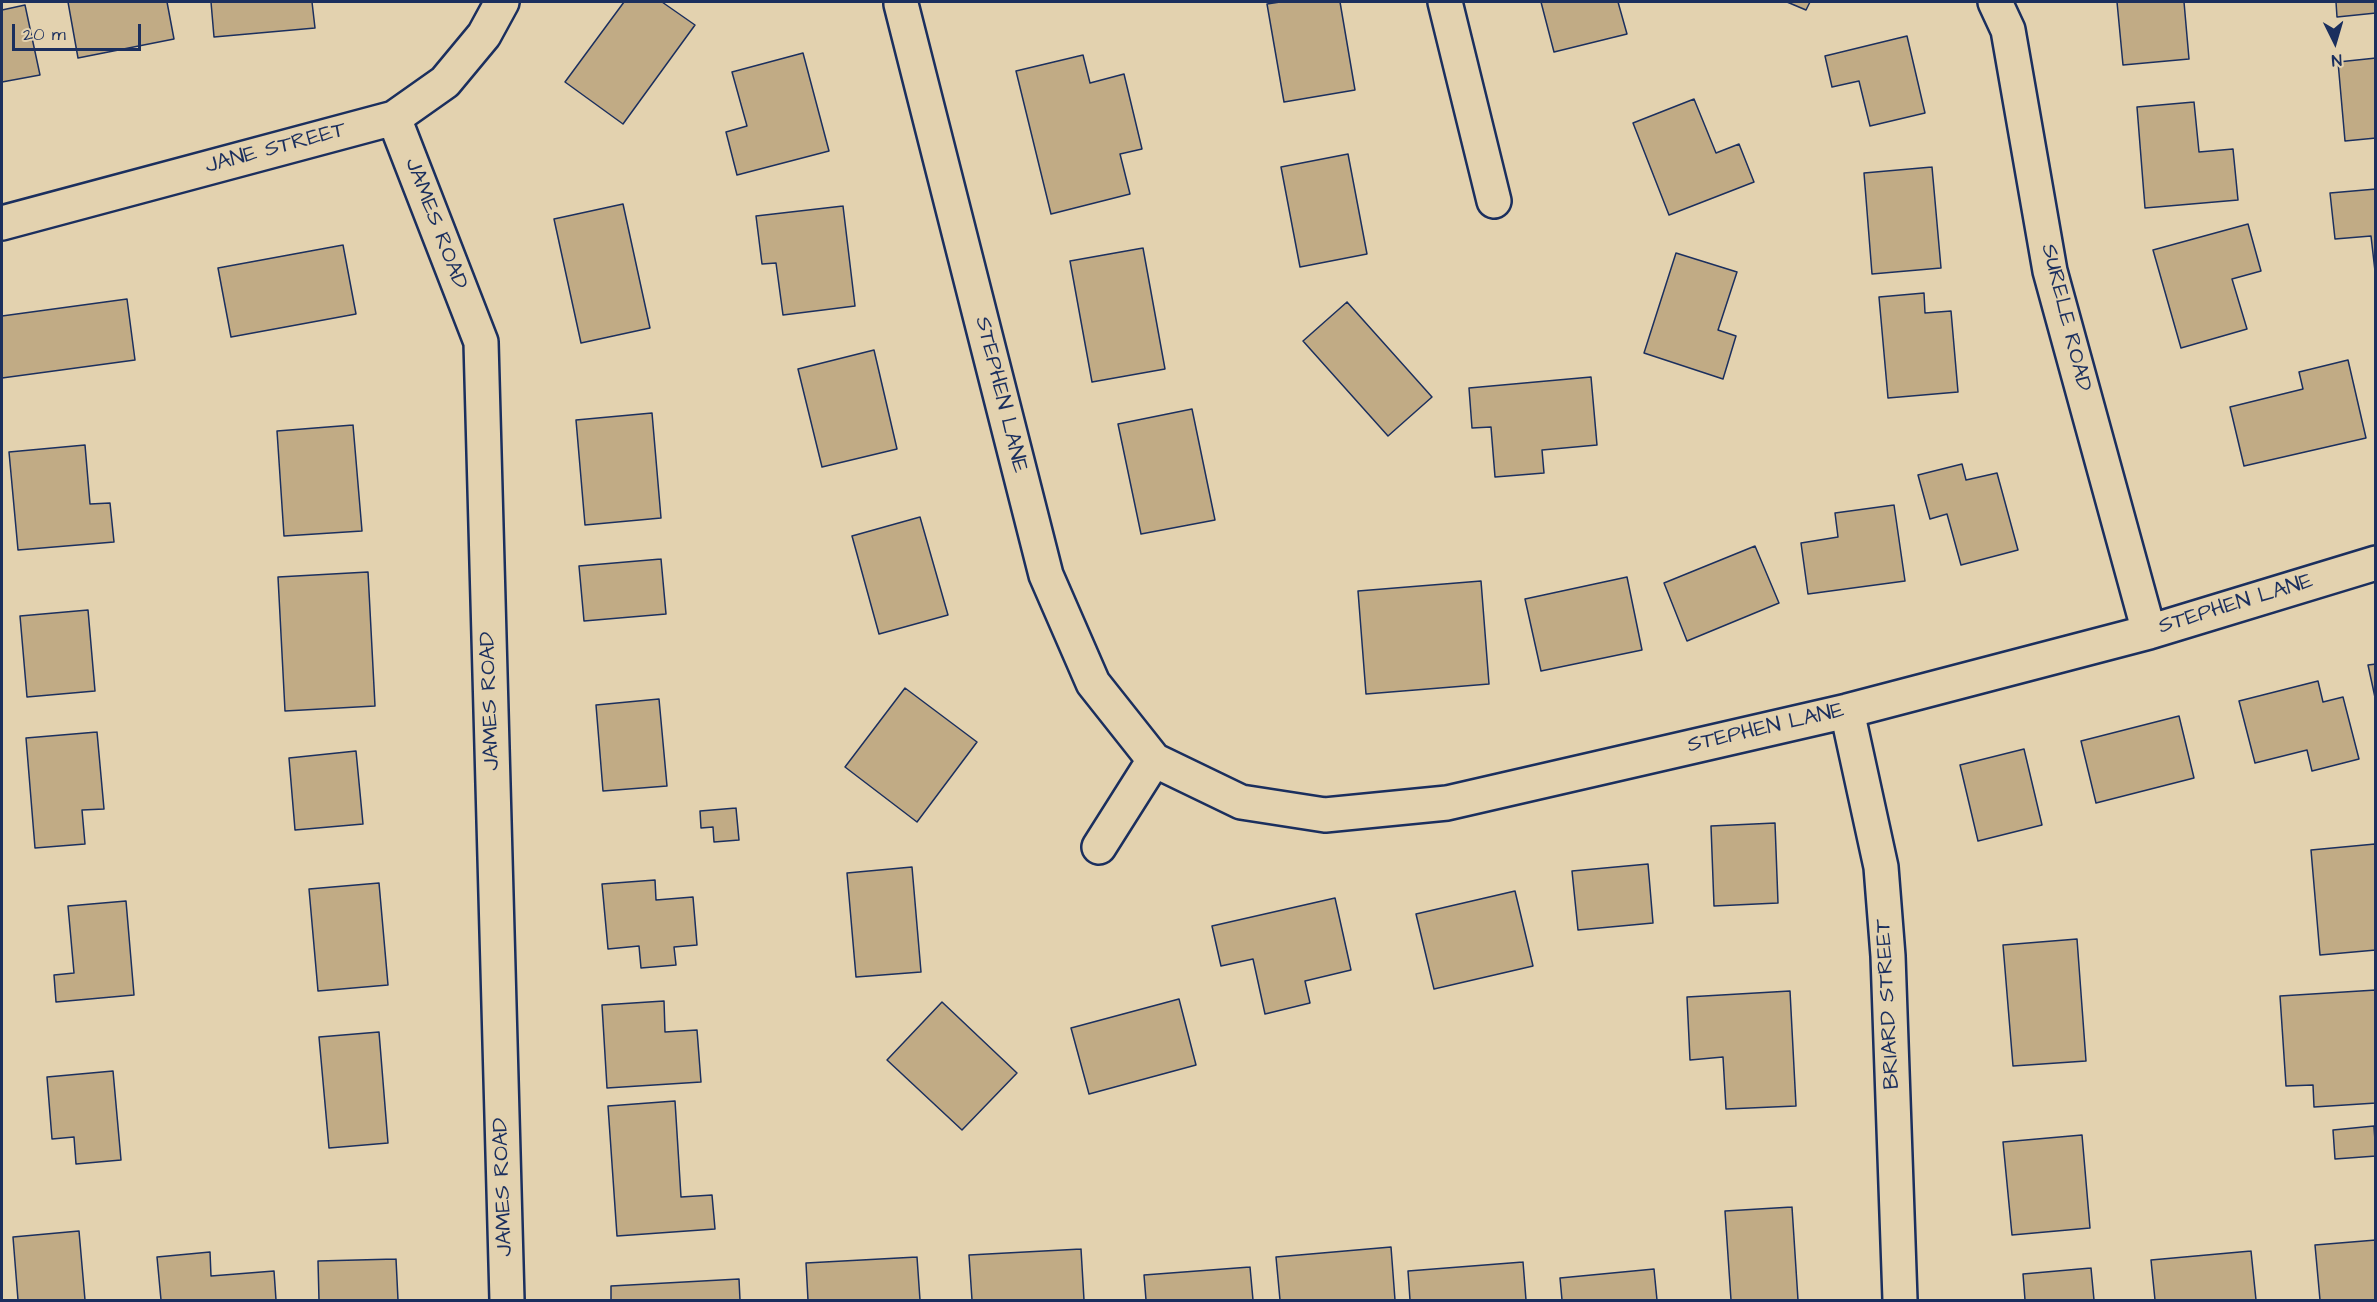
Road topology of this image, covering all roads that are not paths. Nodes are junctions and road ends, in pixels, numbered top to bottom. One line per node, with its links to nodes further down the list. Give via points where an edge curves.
1 (502, 2): 5 (street, JANE STREET, via 484,35 445,82)
2 (903, 2): 11 (street, STEPHEN LANE, via 1046,574 1093,683)
3 (1445, 2): 6 (street)
4 (1995, 2): 9 (street, SURELE ROAD, via 2008,30 2050,271)
5 (394, 118): 7 (street, JANE STREET); 13 (street, JAMES ROAD, via 481,342)
6 (1494, 201)
7 (2, 223)
8 (2376, 563): 9 (street, STEPHEN LANE)
9 (2149, 632): 10 (street, STEPHEN LANE)
10 (1847, 711): 11 (street, STEPHEN LANE, via 1447,803 1325,815 1241,802); 14 (street, BRIARD STREET, via 1881,867 1888,956)
11 (1154, 760): 12 (street)
12 (1099, 847)
13 (507, 1300)
14 (1900, 1300)

